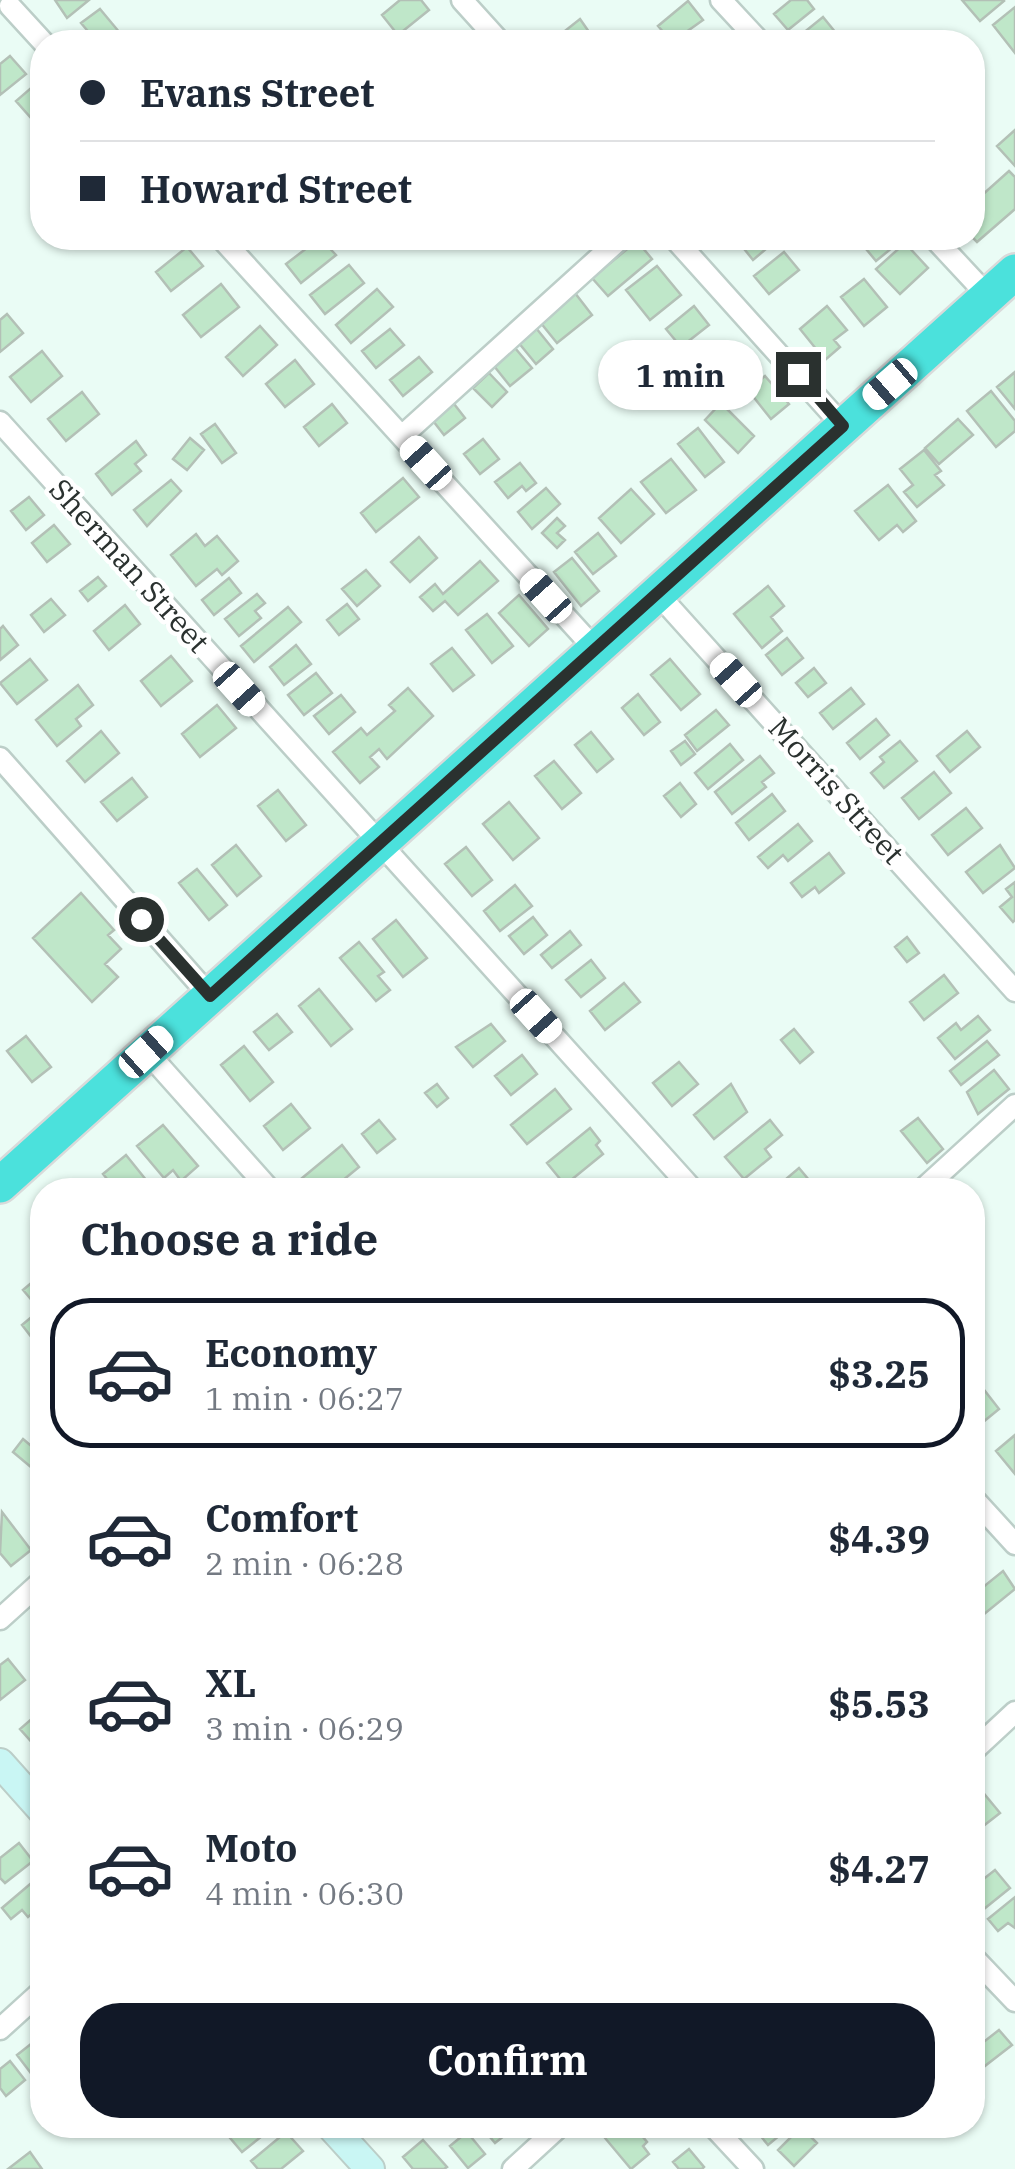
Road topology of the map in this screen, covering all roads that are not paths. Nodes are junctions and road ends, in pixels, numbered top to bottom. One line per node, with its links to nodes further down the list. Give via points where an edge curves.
1 (462, 0): 5 (street)
2 (721, 0): 6 (street)
3 (9, 7): 4 (street)
4 (31, 30)
5 (489, 30)
6 (749, 30)
7 (232, 250): 15 (street)
8 (608, 250): 15 (street)
9 (685, 250): 14 (street)
10 (945, 250): 12 (street)
11 (1015, 272): 12 (highway)
12 (988, 296): 14 (highway)
13 (0, 422): 19 (street, Sherman Street)
14 (843, 426): 16 (highway)
15 (402, 436): 17 (street)
16 (657, 593): 17 (highway); 20 (street, Morris Street)
17 (595, 649): 19 (highway)
18 (0, 758): 21 (street)
19 (380, 843): 21 (highway); 25 (street, Sherman Street)
20 (1015, 991)
21 (210, 996): 22 (highway)
22 (146, 1052): 24 (street); 27 (highway)
23 (1015, 1106): 26 (street)
24 (259, 1178)
25 (682, 1178)
26 (935, 1178)
27 (0, 1185)
28 (985, 1511): 29 (street)
29 (1015, 1544)
30 (30, 1592): 31 (street)
31 (0, 1619)
32 (1015, 1712): 33 (street)
33 (985, 1740)
34 (0, 1763): 35 (street)
35 (30, 1797)
36 (985, 1970): 37 (street)
37 (1015, 2001)
38 (30, 2002): 39 (street)
39 (0, 2029)
40 (342, 2138): 43 (street)
41 (547, 2138): 44 (street)
42 (724, 2138): 45 (street)
43 (370, 2169)
44 (513, 2169)
45 (753, 2169)

